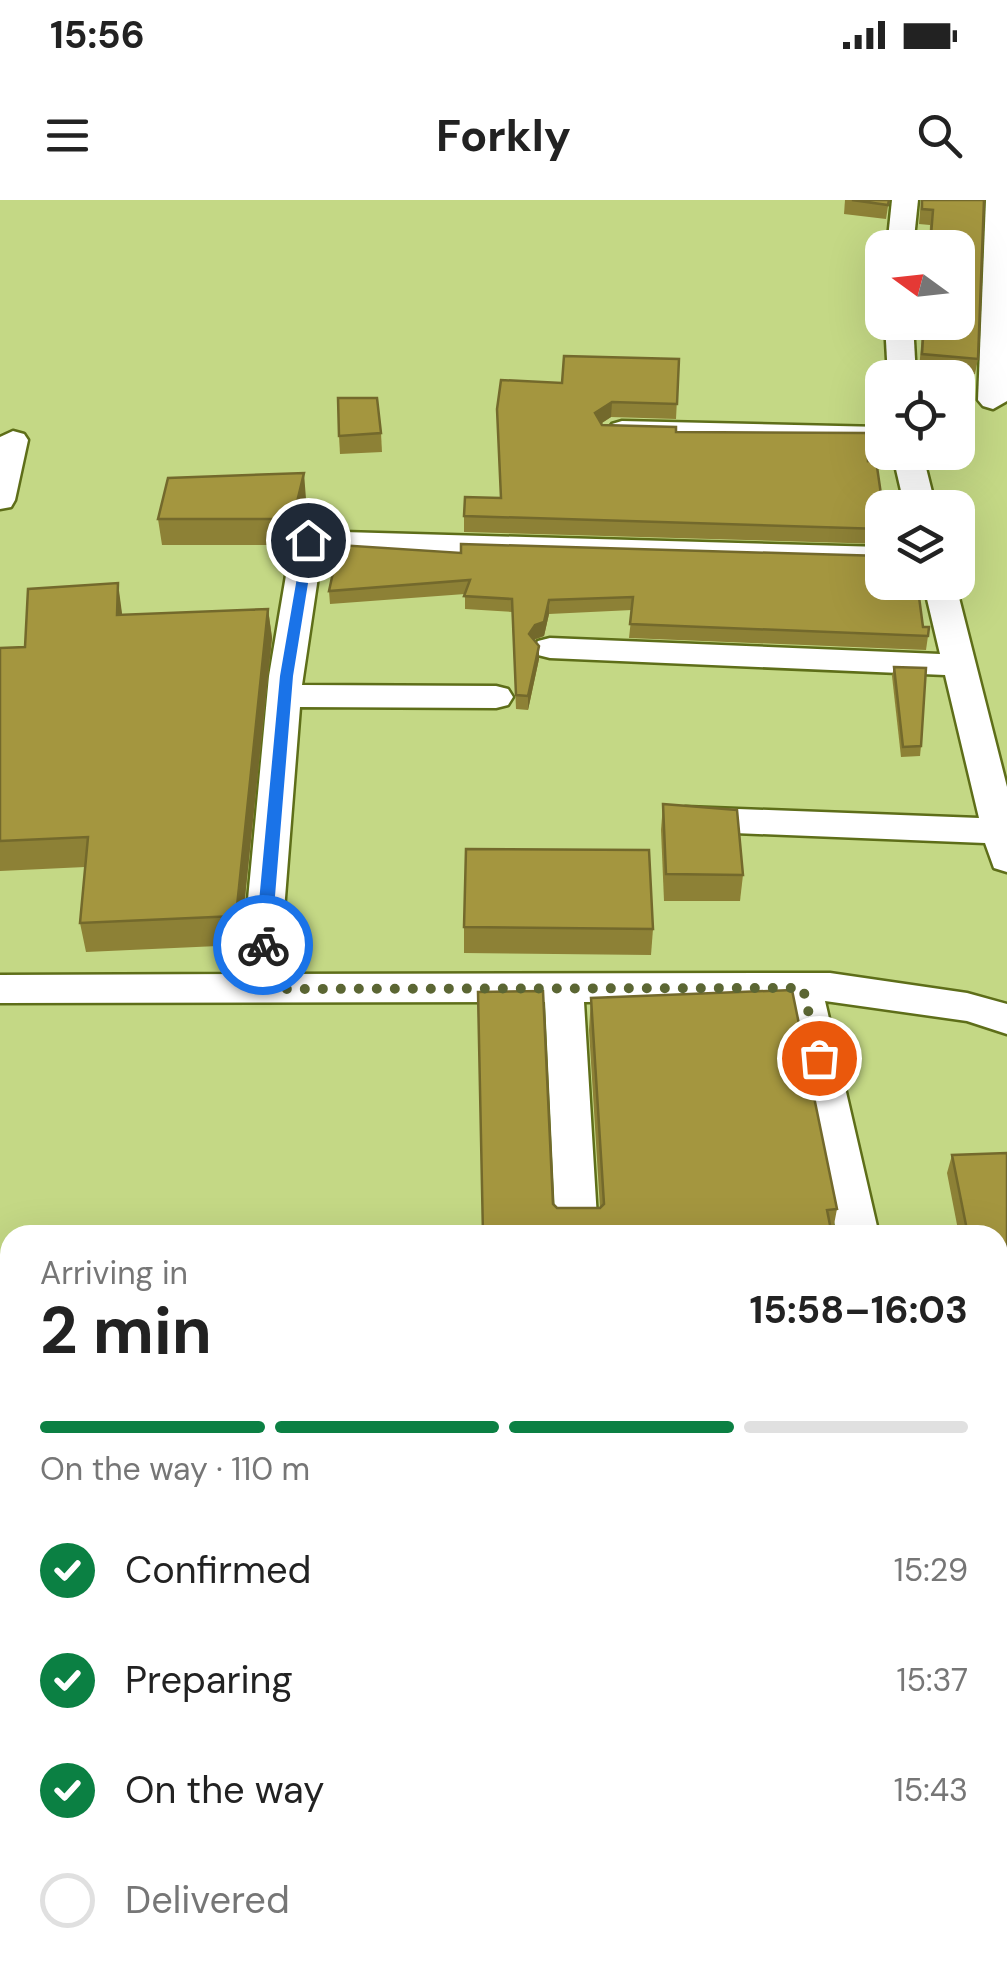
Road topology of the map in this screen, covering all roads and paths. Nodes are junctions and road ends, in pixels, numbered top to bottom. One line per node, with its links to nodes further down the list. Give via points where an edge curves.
1 (905, 200): 3 (street)
2 (1001, 216): 5 (street)
3 (902, 230)
4 (975, 399): 5 (street)
5 (1000, 400)
6 (612, 430): 7 (street)
7 (865, 436)
8 (13, 440): 9 (street)
9 (0, 500)
10 (865, 556): 14 (street, via 308,540)
11 (944, 600): 13 (street)
12 (550, 648): 13 (street)
13 (960, 665): 17 (street)
14 (284, 696): 15 (street); 20 (street)
15 (496, 697)
16 (686, 820): 17 (street)
17 (1005, 849)
18 (564, 988): 19 (street); 20 (street); 23 (street)
19 (803, 988): 22 (street, via 947,1004); 24 (street)
20 (259, 989): 21 (street)
21 (0, 990)
22 (1007, 1019)
23 (577, 1225)
24 (856, 1225)

